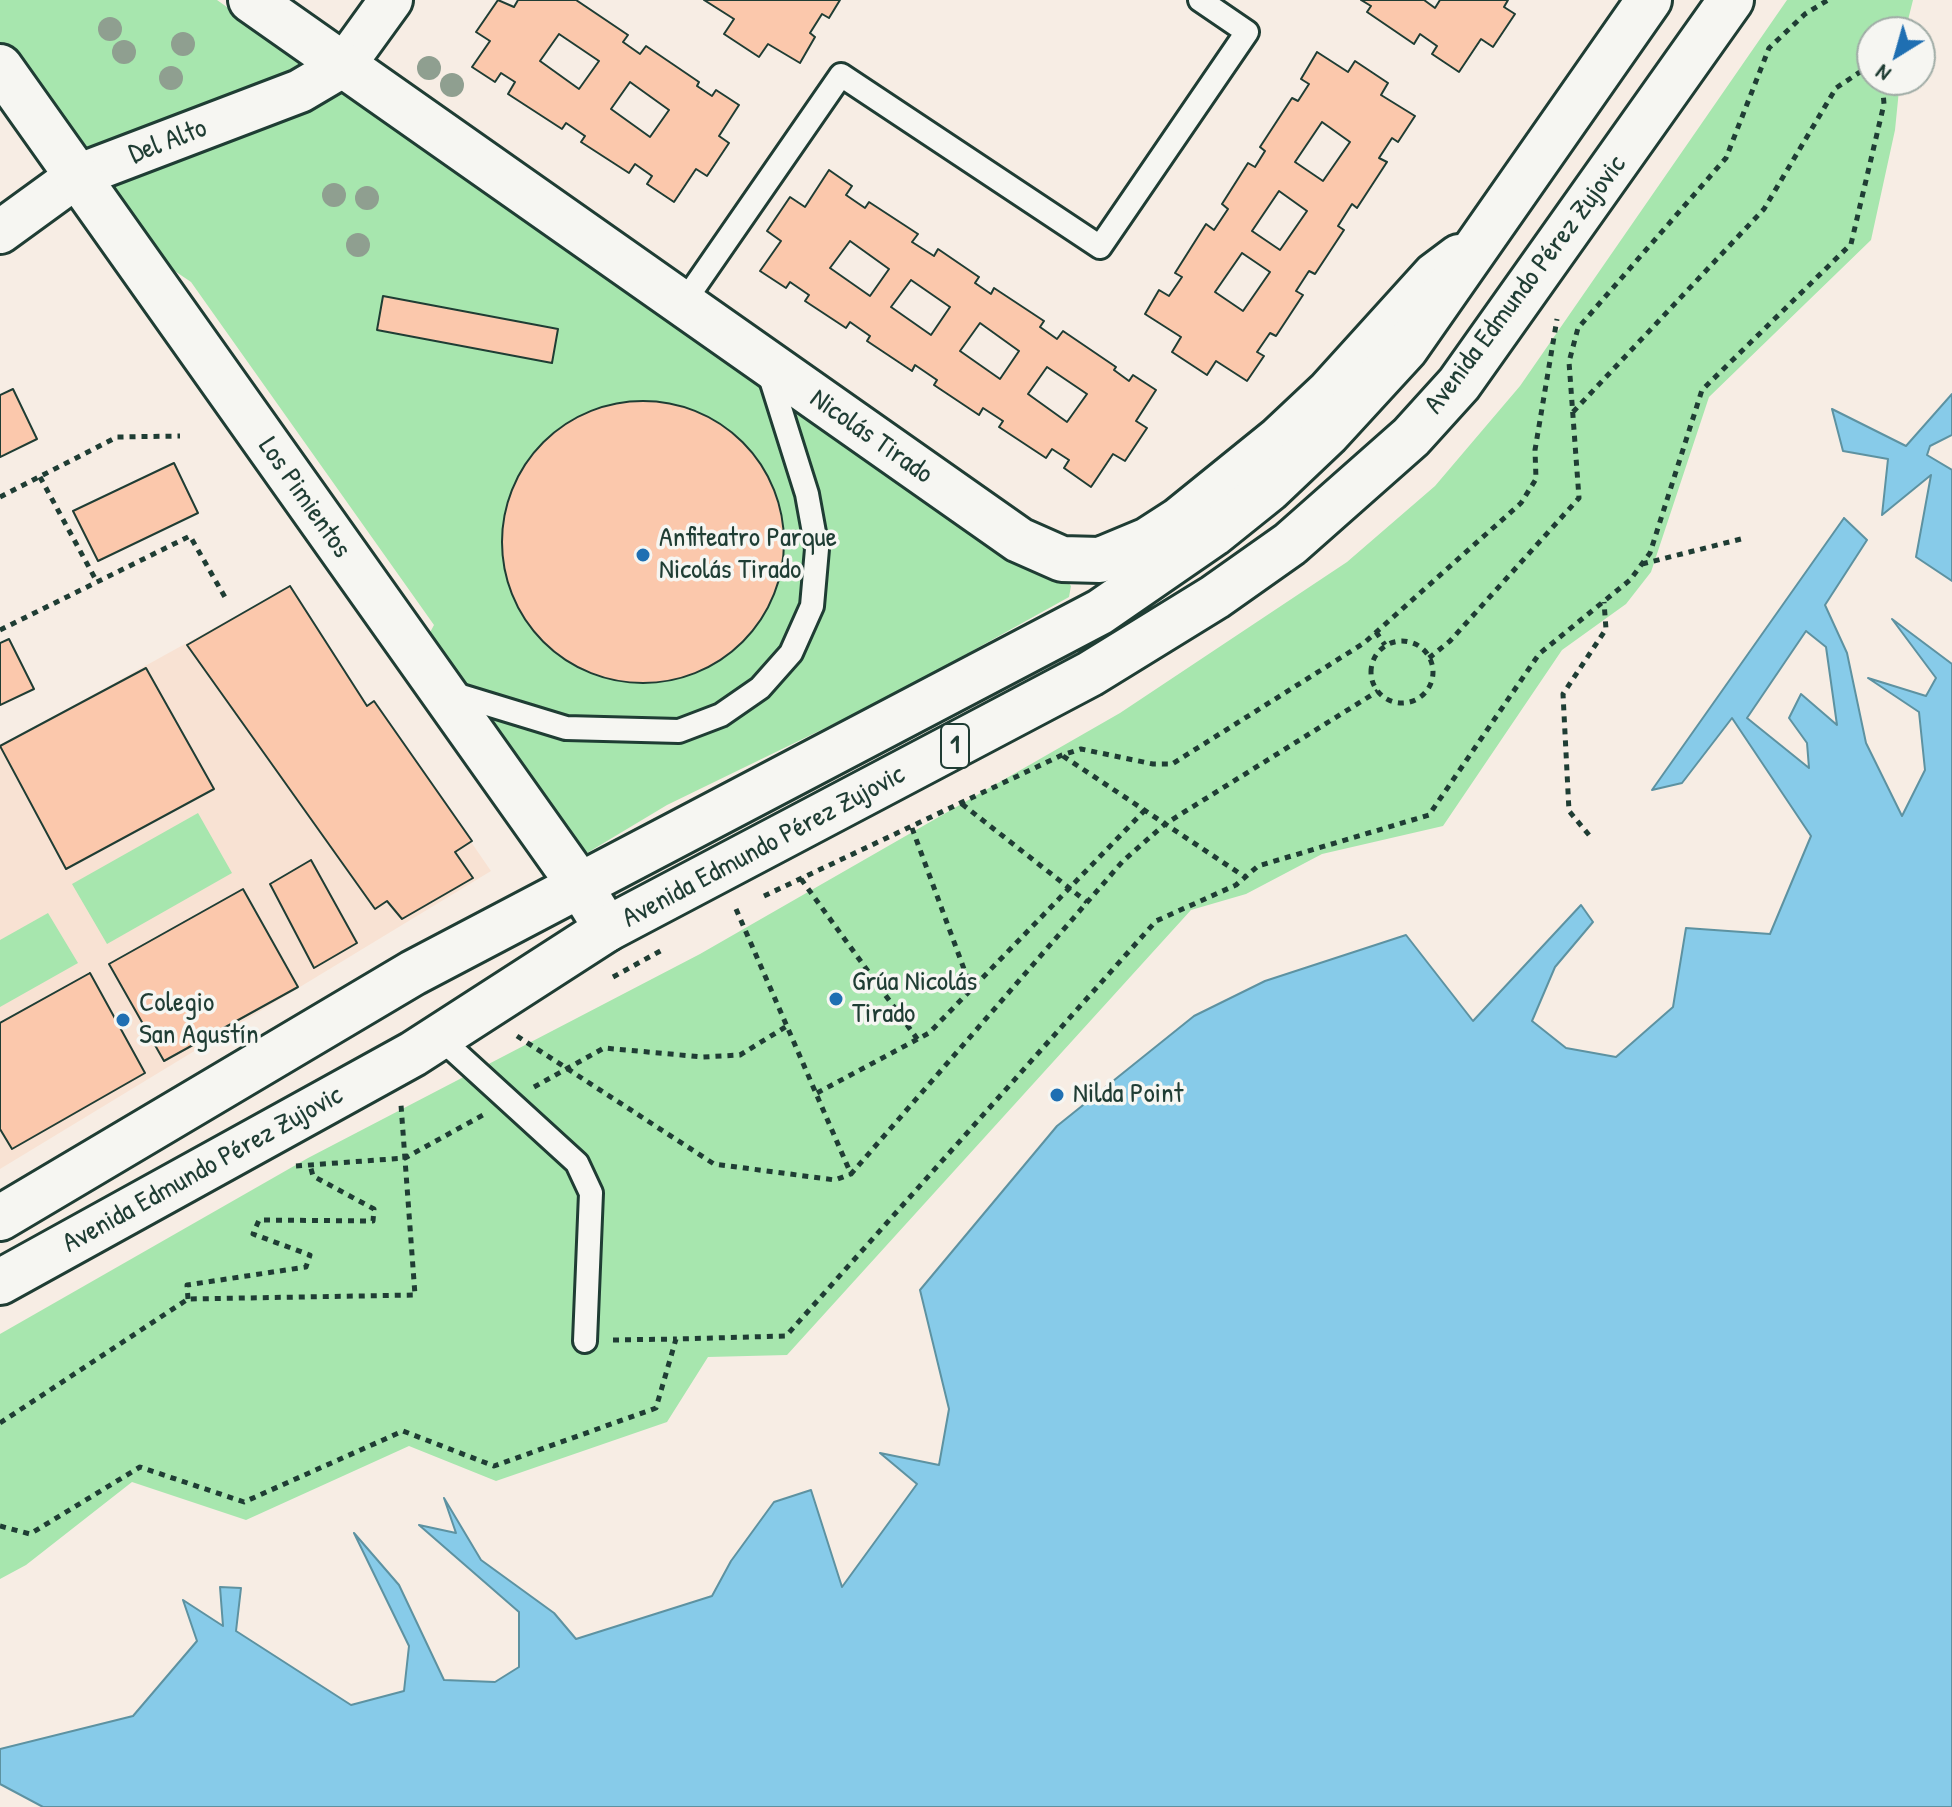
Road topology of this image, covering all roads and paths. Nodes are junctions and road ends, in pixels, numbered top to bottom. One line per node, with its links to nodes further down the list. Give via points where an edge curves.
1 (251, 0): 7 (main road, Nicolás Tirado)
2 (391, 0): 7 (street)
3 (1200, 0): 14 (lane, via 1247,32 1100,247 841,75)
4 (1649, 0): 13 (main road, Avenida Edmundo Pérez Zujovic / 1)
5 (1731, 0): 43 (main road, Avenida Edmundo Pérez Zujovic / 1, via 1459,384 1411,437 1290,544 1090,674)
6 (1828, 0): 16 (path, via 1769,48 1726,158 1578,328 1569,362)
7 (344, 65): 11 (street, Del Alto, via 300,91); 14 (main road, Nicolás Tirado)
8 (0, 67): 11 (main road, Los Pimientos)
9 (1856, 75): 16 (path, via 1836,88 1764,209)
10 (1883, 96): 21 (path, via 1851,244 1702,390 1650,553)
11 (77, 176): 12 (street, Del Alto); 29 (main road, Los Pimientos)
12 (0, 232)
13 (1475, 246): 15 (main road, Nicolás Tirado, via 1435,275 1279,439 1179,520 1100,560 1062,559 1019,540); 39 (main road, Avenida Edmundo Pérez Zujovic / 1, via 1406,348 1365,395 1269,489 1213,534 1100,612)
14 (682, 305): 15 (main road, Nicolás Tirado)
15 (765, 363): 29 (lane, via 807,494 817,549 812,606 791,653 760,688 721,715 679,731 566,728)
16 (1572, 412): 28 (path, via 1579,498)
17 (180, 436): 18 (path, via 117,437)
18 (40, 477): 19 (path); 22 (path)
19 (0, 497)
20 (1741, 539): 21 (path)
21 (1641, 565): 24 (path)
22 (97, 582): 23 (path, via 190,536); 25 (path)
23 (226, 599)
24 (1604, 602): 36 (path, via 1606,629 1563,694 1569,811); 37 (path, via 1539,654 1429,815 1258,866)
25 (0, 630)
26 (1376, 632): 27 (path)
27 (1385, 645): 28 (path, via 1405,641); 30 (path, via 1373,661 1372,682)
28 (1429, 658): 30 (path, via 1433,677 1423,695 1405,703)
29 (440, 689): 39 (main road, Los Pimientos)
30 (1378, 691): 34 (path)
31 (1062, 755): 33 (path)
32 (961, 804): 40 (path)
33 (1145, 810): 34 (path); 40 (path)
34 (1165, 824): 37 (path); 41 (path)
35 (912, 828): 44 (path)
36 (1589, 835)
37 (1245, 877): 60 (path, via 1156,921 786,1336)
38 (801, 879): 48 (path)
39 (579, 884): 43 (main road, Los Pimientos); 57 (main road, Avenida Edmundo Pérez Zujovic / 1, via 413,973)
40 (1069, 889): 41 (path); 44 (path)
41 (1087, 902): 56 (path)
42 (736, 909): 45 (path)
43 (607, 929): 47 (main road, Avenida Edmundo Pérez Zujovic / 1)
44 (972, 989): 48 (path)
45 (787, 1026): 49 (path, via 740,1055 604,1048); 50 (path)
46 (513, 1033): 49 (path)
47 (439, 1037): 52 (lane); 58 (main road, Avenida Edmundo Pérez Zujovic / 1)
48 (918, 1040): 50 (path)
49 (566, 1069): 52 (path); 56 (path, via 714,1164 835,1180)
50 (817, 1093): 56 (path)
51 (401, 1096): 53 (path)
52 (509, 1101): 53 (path); 61 (lane, via 577,1163 591,1193)
53 (405, 1158): 54 (path); 59 (path, via 415,1295)
54 (310, 1165): 55 (path); 59 (path, via 313,1176 374,1209 373,1221 259,1220 253,1234 310,1255 306,1267 187,1285)
55 (284, 1167)
56 (851, 1174)
57 (0, 1218)
58 (0, 1282)
59 (188, 1299): 62 (path)
60 (676, 1339): 61 (path); 63 (path, via 656,1408 494,1466 403,1431 244,1502 140,1467 30,1534)
61 (585, 1341)
62 (0, 1423)
63 (0, 1526)

